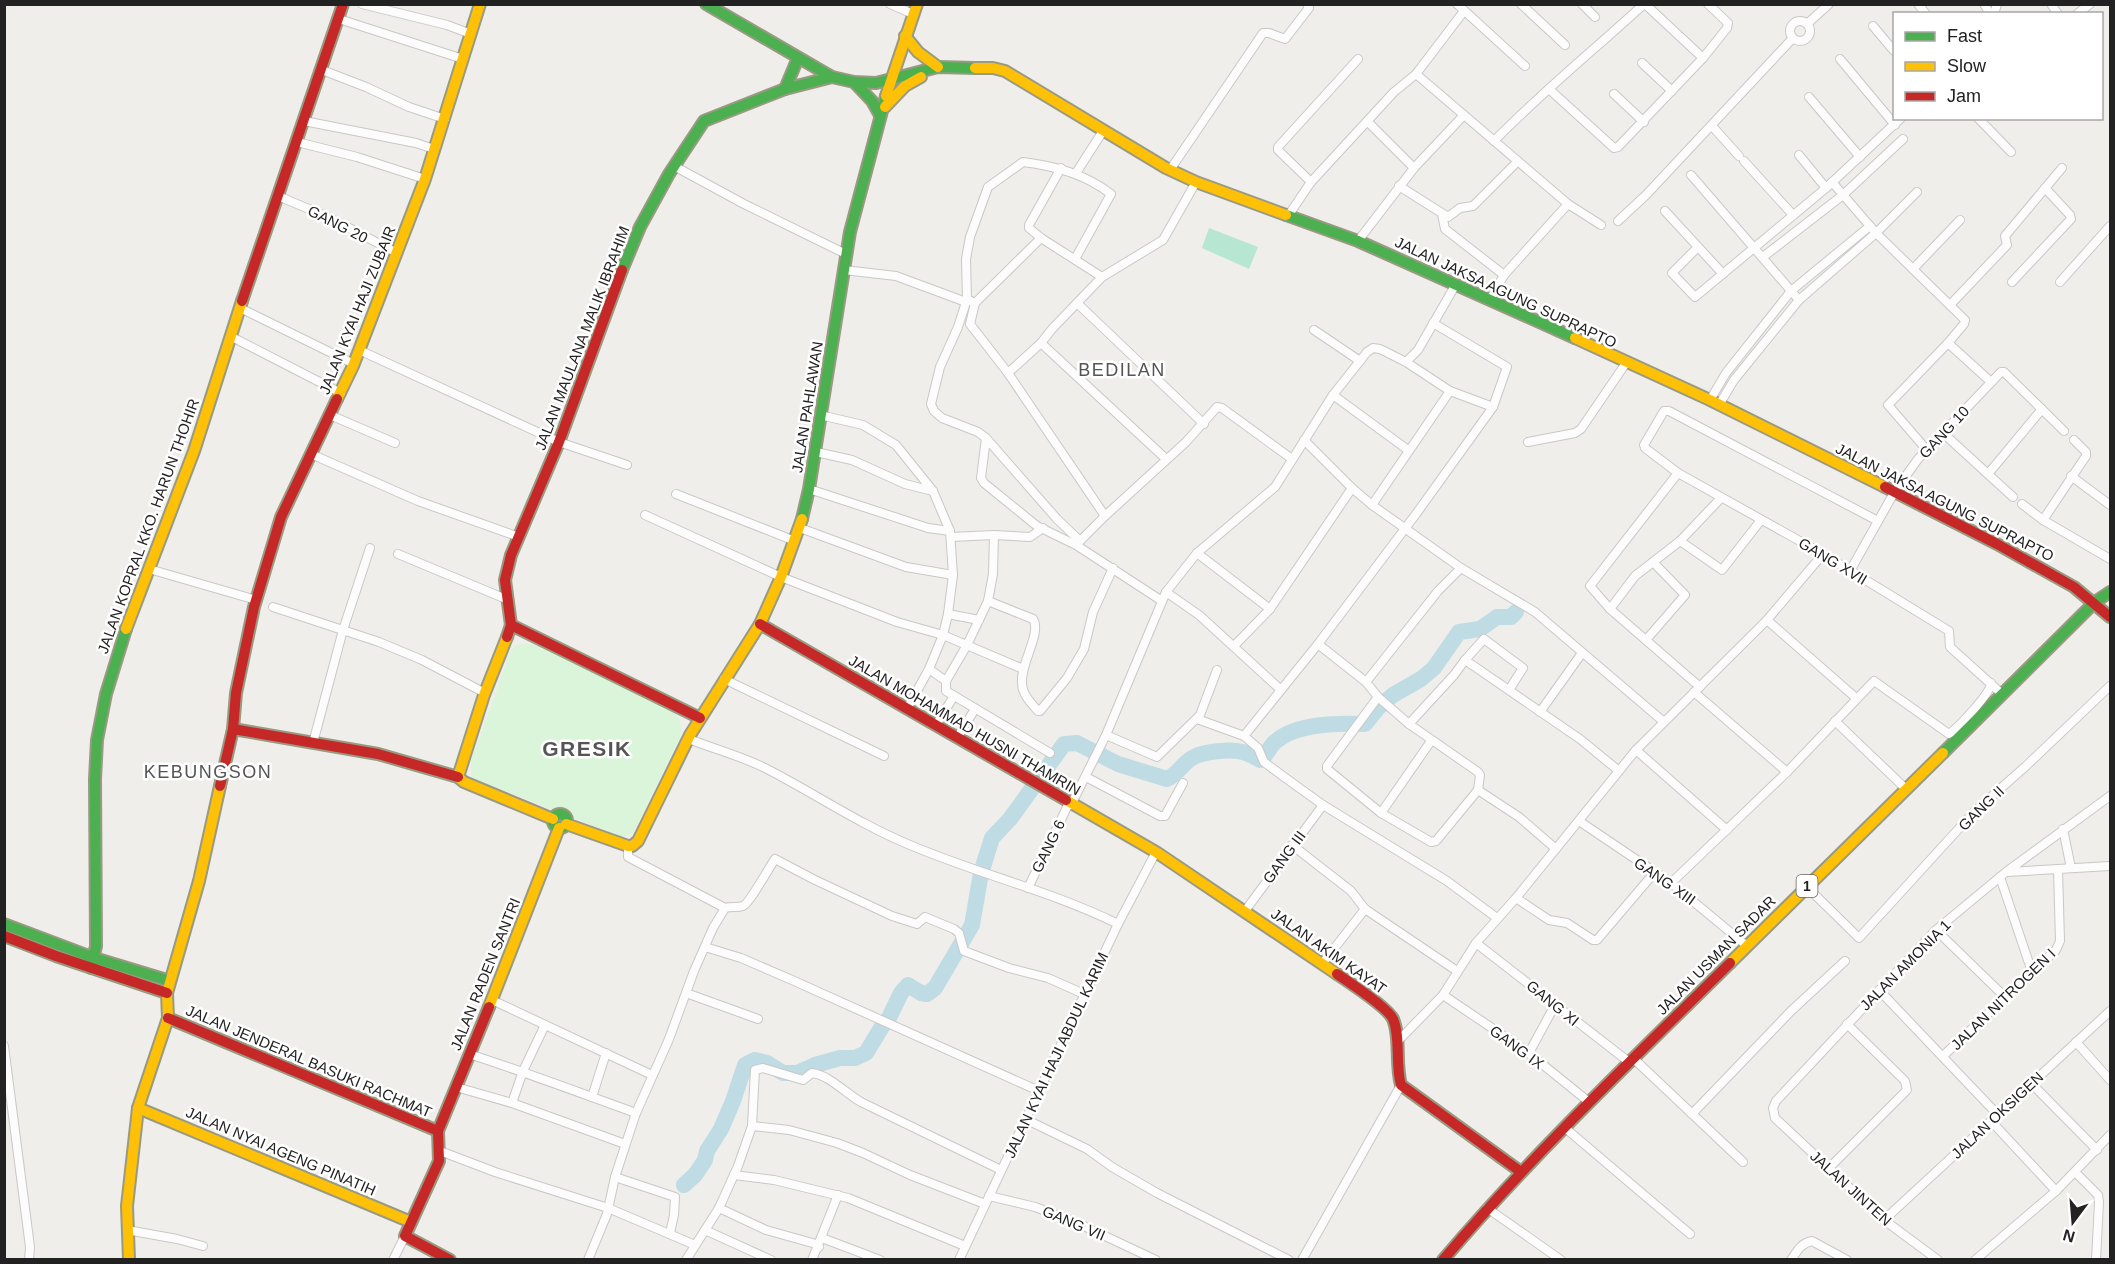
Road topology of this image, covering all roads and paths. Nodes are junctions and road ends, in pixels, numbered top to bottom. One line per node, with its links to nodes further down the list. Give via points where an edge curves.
1 (343, 4): 15 (main road, JALAN KOPRAL KKO. HARUN THOHIR)
2 (362, 4): 18 (street)
3 (480, 4): 18 (main road, JALAN KYAI HAJI ZUBAIR)
4 (706, 4): 23 (main road)
5 (890, 4): 13 (street)
6 (1307, 4): 64 (street, via 1309,8 1285,39 1263,33)
7 (1521, 4): 21 (street)
8 (1582, 4): 14 (street)
9 (1645, 4): 24 (street); 37 (street)
10 (1708, 4): 24 (street, via 1729,24)
11 (1829, 4): 16 (street)
12 (1462, 7): 29 (street); 32 (street)
13 (915, 9): 19 (main road)
14 (1595, 17)
15 (339, 19): 25 (street); 31 (main road, JALAN KOPRAL KKO. HARUN THOHIR)
16 (1808, 24): 20 (street, via 1809,37 1800,41); 20 (street, via 1797,21 1790,32)
17 (1873, 26): 22 (street)
18 (471, 34): 25 (main road, JALAN KYAI HAJI ZUBAIR)
19 (905, 36): 30 (main road, via 918,52); 34 (main road, JALAN PAHLAWAN); 35 (main road, via 885,74)
20 (1793, 38): 50 (street)
21 (1565, 45)
22 (1893, 50)
23 (798, 58): 33 (main road); 36 (main road)
24 (1703, 58): 38 (street)
25 (463, 59): 43 (main road, JALAN KYAI HAJI ZUBAIR)
26 (1358, 59): 69 (street, via 1278,147)
27 (1840, 59): 49 (street)
28 (1641, 63): 38 (street)
29 (1525, 66)
30 (939, 67): 34 (main road, JALAN JAKSA AGUNG SUPRAPTO); 41 (main road, via 905,86); 51 (main road, JALAN JAKSA AGUNG SUPRAPTO, via 1005,71)
31 (322, 70): 43 (street); 46 (main road, JALAN KOPRAL KKO. HARUN THOHIR)
32 (1416, 74): 42 (street); 47 (street)
33 (832, 77): 35 (main road); 36 (main road, JALAN MAULANA MALIK IBRAHIM)
34 (891, 80): 35 (main road, JALAN JAKSA AGUNG SUPRAPTO); 41 (main road, JALAN PAHLAWAN)
35 (854, 82): 41 (main road)
36 (785, 89): 60 (main road, JALAN MAULANA MALIK IBRAHIM, via 704,121)
37 (1549, 89): 48 (street, via 1614,148); 53 (street)
38 (1672, 92): 48 (street)
39 (1614, 94): 48 (street)
40 (1809, 97): 58 (street)
41 (880, 115): 91 (main road, JALAN PAHLAWAN)
42 (1464, 115): 53 (street); 62 (street)
43 (444, 119): 55 (main road, JALAN KYAI HAJI ZUBAIR)
44 (1899, 120): 49 (street)
45 (1980, 120): 56 (street)
46 (304, 121): 54 (main road, JALAN KOPRAL KKO. HARUN THOHIR); 55 (street)
47 (1368, 122): 62 (street); 69 (street)
48 (1644, 122)
49 (1894, 125): 58 (street)
50 (1712, 126): 79 (street); 82 (street)
51 (1103, 131): 64 (main road, JALAN JAKSA AGUNG SUPRAPTO); 65 (street)
52 (1903, 139): 74 (street)
53 (1494, 141): 59 (street)
54 (297, 142): 67 (street); 75 (main road, JALAN KOPRAL KKO. HARUN THOHIR)
55 (434, 149): 67 (main road, JALAN KYAI HAJI ZUBAIR)
56 (2011, 152)
57 (1799, 154): 70 (street)
58 (1860, 157): 70 (street)
59 (1518, 161): 76 (street); 78 (street, via 1473,206 1460,208 1448,218)
60 (674, 166): 91 (street); 135 (main road, JALAN MAULANA MALIK IBRAHIM, via 640,227)
61 (1060, 168): 65 (street); 86 (street, via 1029,225); 105 (street, via 1023,162 988,187 966,259)
62 (1414, 168): 71 (street)
63 (2062, 168): 72 (street)
64 (1170, 170): 68 (main road, JALAN JAKSA AGUNG SUPRAPTO)
65 (1076, 173): 93 (street, via 1111,194)
66 (1691, 175): 89 (street)
67 (425, 179): 90 (main road, JALAN KYAI HAJI ZUBAIR)
68 (1196, 182): 80 (main road, JALAN JAKSA AGUNG SUPRAPTO); 98 (street, via 1163,240)
69 (1311, 182): 80 (street)
70 (1829, 185): 74 (street); 79 (street)
71 (1399, 186): 78 (street); 87 (street)
72 (2045, 188): 99 (street, via 2071,219); 107 (street, via 2005,236 2007,245)
73 (1917, 192): 85 (street)
74 (1843, 195): 85 (street); 92 (street)
75 (278, 196): 90 (street, GANG 20); 108 (main road, JALAN KOPRAL KKO. HARUN THOHIR)
76 (1568, 204): 83 (street); 97 (street)
77 (1665, 211): 88 (street)
78 (1442, 214): 97 (street, via 1445,229)
79 (1793, 215): 89 (street)
80 (1288, 216): 87 (main road, JALAN JAKSA AGUNG SUPRAPTO)
81 (1960, 220): 94 (street)
82 (1618, 221)
83 (1600, 225)
84 (2110, 226): 100 (street)
85 (1873, 230): 94 (street); 102 (street); 104 (street)
86 (1041, 238): 93 (street); 105 (street)
87 (1358, 241): 101 (main road, JALAN JAKSA AGUNG SUPRAPTO)
88 (1698, 247): 96 (street); 96 (street, via 1672,273 1695,297)
89 (1755, 247): 92 (street); 96 (street)
90 (397, 253): 114 (main road, JALAN KYAI HAJI ZUBAIR)
91 (846, 254): 95 (main road, JALAN PAHLAWAN)
92 (1763, 257): 102 (street)
93 (1075, 260): 98 (street)
94 (1913, 269): 107 (street)
95 (844, 270): 105 (street, via 896,276); 128 (main road, JALAN PAHLAWAN)
96 (1723, 274)
97 (1504, 275): 103 (street)
98 (1102, 277): 106 (street)
99 (2012, 282)
100 (2060, 282)
101 (1456, 284): 103 (main road, JALAN JAKSA AGUNG SUPRAPTO); 109 (street)
102 (1791, 291): 104 (street); 124 (street, via 1726,373)
103 (1490, 300): 117 (main road, JALAN JAKSA AGUNG SUPRAPTO)
104 (1799, 300): 124 (street)
105 (970, 301): 119 (street, via 969,324); 132 (street, via 940,367 931,404 942,418)
106 (1077, 303): 113 (street); 129 (street)
107 (1950, 305): 112 (street, via 1965,322)
108 (240, 308): 111 (main road, JALAN KOPRAL KKO. HARUN THOHIR); 118 (street)
109 (1433, 323): 116 (street, via 1418,350); 125 (street, via 1508,368)
110 (1314, 330): 115 (street)
111 (230, 336): 122 (street); 180 (main road, JALAN KOPRAL KKO. HARUN THOHIR, via 194,451)
112 (1948, 342): 120 (street); 138 (street, via 1888,405)
113 (1041, 343): 119 (street); 142 (street)
114 (359, 350): 118 (main road, JALAN KYAI HAJI ZUBAIR); 135 (street)
115 (1360, 362): 116 (street, via 1373,348); 123 (street, GANG 6)
116 (1406, 362): 121 (street)
117 (1626, 363): 124 (main road, JALAN JAKSA AGUNG SUPRAPTO); 136 (street, via 1581,429)
118 (354, 364): 122 (main road, JALAN KYAI HAJI ZUBAIR)
119 (1008, 373): 159 (street)
120 (1991, 382): 126 (street, via 2004,372); 131 (street, GANG 10)
121 (1449, 391): 125 (street); 139 (street)
122 (341, 393): 127 (main road, JALAN KYAI HAJI ZUBAIR)
123 (1334, 395): 133 (street, GANG 6); 139 (street)
124 (1715, 402): 151 (main road, JALAN JAKSA AGUNG SUPRAPTO)
125 (1492, 407): 165 (street)
126 (2042, 409): 130 (street); 146 (street)
127 (330, 415): 137 (street); 141 (main road, JALAN KYAI HAJI ZUBAIR)
128 (820, 415): 140 (main road, JALAN PAHLAWAN); 150 (street, via 863,425 893,443)
129 (1204, 424): 142 (street); 143 (street, via 1217,407 1222,408)
130 (2064, 431)
131 (1942, 433): 138 (street, GANG 10); 146 (street)
132 (986, 438): 164 (street, via 982,481); 171 (street)
133 (1304, 440): 143 (street, GANG 6); 148 (street)
134 (2074, 440): 147 (street, via 2086,455)
135 (559, 442): 144 (street); 168 (main road, JALAN MAULANA MALIK IBRAHIM)
136 (1528, 442)
137 (395, 443)
138 (1926, 449): 151 (street, GANG 10)
139 (1408, 450): 156 (street)
140 (816, 452): 149 (main road, JALAN PAHLAWAN); 150 (street, via 852,460 905,484)
141 (311, 454): 168 (street, via 417,501); 187 (main road, JALAN KYAI HAJI ZUBAIR, via 281,517)
142 (1166, 459): 159 (street)
143 (1292, 459): 173 (street, GANG 6, via 1275,487)
144 (627, 465)
145 (1678, 473): 154 (street, GANG XVII); 162 (street, GANG XVII, via 1644,446 1664,411); 193 (street, via 1590,585)
146 (1988, 474): 153 (street)
147 (2071, 476): 157 (street); 161 (street)
148 (1352, 488): 156 (street); 192 (street)
149 (809, 489): 163 (main road, JALAN PAHLAWAN); 166 (street)
150 (933, 491): 166 (street)
151 (1895, 491): 162 (street, GANG 10); 190 (main road, JALAN JAKSA AGUNG SUPRAPTO, via 2062,580)
152 (676, 494): 170 (street)
153 (2013, 496)
154 (1720, 498): 160 (street, GANG XVII); 169 (street)
155 (2022, 504): 161 (street)
156 (1372, 505): 165 (street)
157 (2110, 505)
158 (645, 515): 183 (street)
159 (1105, 516): 171 (street)
160 (1761, 520): 169 (street, via 1722,570); 175 (street, GANG XVII)
161 (2043, 520): 176 (street)
162 (1878, 521): 181 (street, GANG 10)
163 (800, 528): 170 (main road, JALAN PAHLAWAN); 182 (street, via 906,567)
164 (1042, 528): 167 (street, via 1030,537); 171 (street)
165 (1405, 528): 179 (street); 203 (street)
166 (950, 534): 167 (street); 182 (street)
167 (994, 535): 188 (street)
168 (519, 537): 186 (main road, JALAN MAULANA MALIK IBRAHIM, via 505,580)
169 (1680, 540): 177 (street)
170 (795, 541): 183 (main road, JALAN PAHLAWAN)
171 (1078, 543): 178 (street)
172 (370, 548): 200 (street)
173 (1197, 553): 184 (street, GANG 6); 192 (street)
174 (398, 554): 186 (street)
175 (1823, 554): 181 (street, GANG XVII); 197 (street)
176 (2110, 559)
177 (1653, 562): 193 (street, via 1635,576); 202 (street, via 1685,595)
178 (1113, 568): 189 (street); 209 (street, via 1093,612 1084,649 1040,711 1026,697)
179 (1461, 568): 206 (street, via 1535,612); 213 (street)
180 (149, 569): 187 (street); 283 (main road, JALAN KOPRAL KKO. HARUN THOHIR, via 119,647 96,740 96,946)
181 (1850, 571): 214 (street, GANG XVII, via 1949,631 1950,647)
182 (953, 575): 194 (street)
183 (782, 577): 198 (main road, JALAN PAHLAWAN); 201 (street, via 897,622)
184 (1166, 592): 189 (street, GANG 6); 205 (street)
185 (2110, 592): 190 (main road, 1)
186 (506, 599): 199 (main road, JALAN MAULANA MALIK IBRAHIM)
187 (256, 600): 233 (main road, JALAN KYAI HAJI ZUBAIR, via 236,693)
188 (988, 601): 196 (street); 209 (street, via 1036,622)
189 (1162, 601): 234 (street, GANG 6)
190 (2095, 602): 195 (main road, JALAN JAKSA AGUNG SUPRAPTO); 220 (main road, JALAN USMAN SADAR / 1)
191 (273, 607): 200 (street)
192 (1270, 609): 205 (street)
193 (1610, 609): 202 (street)
194 (948, 614): 196 (street); 201 (street)
195 (2110, 617)
196 (979, 620): 204 (street)
197 (1767, 620): 218 (street); 223 (street)
198 (760, 624): 211 (main road, JALAN PAHLAWAN); 224 (main road, JALAN MOHAMMAD HUSNI THAMRIN)
199 (511, 625): 219 (main road); 227 (main road)
200 (343, 630): 219 (street, via 422,660); 239 (street)
201 (943, 635): 204 (street); 208 (street)
202 (1646, 640): 218 (street)
203 (1318, 644): 213 (street); 216 (street)
204 (967, 645): 209 (street); 212 (street)
205 (1234, 646): 216 (street)
206 (1582, 653): 226 (street); 230 (street)
207 (1465, 660): 217 (street); 217 (street, via 1484,639 1523,668); 231 (street)
208 (928, 669): 212 (street); 224 (street)
209 (1023, 669)
210 (1217, 669): 228 (street)
211 (724, 679): 227 (main road, JALAN PAHLAWAN); 242 (street)
212 (946, 681): 221 (street, via 946,691)
213 (1366, 682): 222 (street)
214 (1991, 683): 220 (street, GANG XVII); 223 (street, via 1991,688 1951,734 1875,681)
215 (2110, 686): 268 (street, GANG II, via 1974,812 1859,938)
216 (1281, 690): 235 (street)
217 (1509, 690): 226 (street)
218 (1697, 690): 230 (street); 244 (street)
219 (485, 693): 245 (main road)
220 (2002, 694): 248 (main road, JALAN USMAN SADAR / 1)
221 (954, 696): 225 (street); 232 (street)
222 (1379, 697): 231 (street); 253 (street, via 1327,769)
223 (1856, 698): 229 (street)
224 (907, 709): 232 (main road, JALAN MOHAMMAD HUSNI THAMRIN)
225 (975, 709): 236 (street); 241 (street)
226 (1540, 712): 243 (street)
227 (700, 718): 237 (main road, JALAN PAHLAWAN)
228 (1197, 719): 234 (street, via 1157,756); 235 (street)
229 (1835, 721): 244 (street); 248 (street)
230 (1664, 722): 240 (street)
231 (1409, 724): 238 (street)
232 (936, 725): 236 (main road, JALAN MOHAMMAD HUSNI THAMRIN)
233 (233, 729): 239 (main road); 287 (main road, JALAN KYAI HAJI ZUBAIR, via 199,881)
234 (1106, 735): 246 (street, GANG 6)
235 (1244, 736): 252 (street, via 1258,748 1264,762)
236 (957, 738): 251 (main road, JALAN MOHAMMAD HUSNI THAMRIN)
237 (688, 739): 259 (main road, JALAN PAHLAWAN, via 638,842); 269 (street, via 764,767 907,844)
238 (1431, 741): 249 (street, via 1478,772); 253 (street)
239 (313, 742): 245 (main road, via 378,754)
240 (1636, 750): 243 (street); 257 (street)
241 (1050, 753)
242 (884, 756)
243 (1619, 771): 254 (street)
244 (1787, 772): 257 (street)
245 (459, 777): 255 (main road)
246 (1086, 777): 247 (street, via 1160,816 1165,816); 251 (street, GANG 6)
247 (1183, 783)
248 (1906, 789): 268 (main road, JALAN USMAN SADAR / 1)
249 (1478, 790): 253 (street, via 1433,842); 260 (street, via 1519,817)
250 (2110, 796): 256 (street, JALAN AMONIA 1)
251 (1070, 804): 261 (main road, JALAN MOHAMMAD HUSNI THAMRIN); 269 (street, GANG 6)
252 (1323, 805): 258 (street, GANG III); 274 (street, via 1447,881)
253 (1381, 813)
254 (1579, 821): 260 (street); 265 (street, GANG XIII)
255 (560, 824): 259 (main road); 293 (main road, JALAN RADEN SANTRI)
256 (2063, 829): 263 (street); 266 (street, JALAN AMONIA 1)
257 (1727, 830): 267 (street)
258 (1292, 845): 272 (street, via 1351,891); 273 (street, GANG III)
259 (628, 846): 271 (street, via 628,857)
260 (1556, 849): 270 (street)
261 (1156, 852): 273 (main road, JALAN AKIM KAYAT); 276 (street, JALAN KYAI HAJI ABDUL KARIM)
262 (2110, 866): 263 (street)
263 (2071, 868): 264 (street)
264 (2058, 869): 266 (street); 286 (street, JALAN NITROGEN I, via 2060,941 2056,950)
265 (1654, 873): 267 (street, GANG XIII); 270 (street, via 1597,940 1567,923 1550,920)
266 (2003, 875): 277 (street, JALAN AMONIA 1); 286 (street)
267 (1671, 883): 280 (street, GANG XIII)
268 (1807, 887): 280 (main road, JALAN USMAN SADAR / 1)
269 (1028, 888): 276 (street)
270 (1516, 898): 274 (street)
271 (725, 908): 281 (street); 290 (street, via 748,904 777,858 892,916 917,924 925,917 954,929 959,933 963,950)
272 (1365, 909): 284 (street); 285 (street)
273 (1245, 910): 284 (main road, JALAN AKIM KAYAT)
274 (1497, 918): 279 (street)
275 (4, 924): 283 (main road)
276 (1118, 924): 290 (street, JALAN KYAI HAJI ABDUL KARIM)
277 (1936, 930): 288 (street, JALAN AMONIA 1); 292 (street)
278 (4, 936): 283 (main road)
279 (1476, 943): 285 (street); 294 (street, GANG XI)
280 (1747, 946): 307 (main road, JALAN USMAN SADAR / 1)
281 (705, 947): 289 (street); 314 (street, via 741,958)
282 (1845, 961): 321 (street)
283 (92, 963): 287 (main road)
284 (1322, 964): 300 (main road, JALAN AKIM KAYAT, via 1391,1015)
285 (1457, 971): 291 (street)
286 (2032, 972): 292 (street, JALAN NITROGEN I)
287 (169, 987): 296 (main road, JALAN KYAI HAJI ZUBAIR)
288 (1879, 990): 298 (street, JALAN AMONIA 1); 306 (street)
289 (686, 993): 297 (street); 309 (street)
290 (1084, 994): 314 (street, JALAN KYAI HAJI ABDUL KARIM)
291 (1443, 996): 300 (street); 303 (street, GANG IX)
292 (2005, 998): 306 (street, JALAN NITROGEN I)
293 (492, 1000): 299 (street); 305 (main road, JALAN RADEN SANTRI)
294 (1555, 1005): 303 (street, via 1530,1051); 307 (street, GANG XI)
295 (2110, 1011): 301 (street, JALAN OKSIGEN)
296 (168, 1018): 318 (main road, JALAN KYAI HAJI ZUBAIR); 327 (main road, JALAN JENDERAL BASUKI RACHMAT)
297 (758, 1018)
298 (1847, 1024): 319 (street, JALAN AMONIA 1); 333 (street, via 1905,1081 1907,1090)
299 (545, 1025): 304 (street); 308 (street)
300 (1397, 1042): 312 (main road, JALAN AKIM KAYAT)
301 (2076, 1042): 310 (street); 311 (street, JALAN OKSIGEN)
302 (4, 1046): 358 (street)
303 (1526, 1051): 317 (street, GANG IX)
304 (606, 1053): 309 (street); 315 (street)
305 (469, 1054): 308 (street); 313 (main road, JALAN RADEN SANTRI)
306 (1943, 1056): 322 (street)
307 (1631, 1060): 317 (main road, JALAN USMAN SADAR / 1); 321 (street, GANG XI)
308 (523, 1071): 315 (street); 316 (street)
309 (652, 1075): 320 (street)
310 (2110, 1080)
311 (2032, 1084): 322 (street, JALAN OKSIGEN); 330 (street)
312 (1401, 1085): 335 (main road); 370 (street)
313 (456, 1087): 316 (street); 327 (main road, JALAN RADEN SANTRI)
314 (1039, 1090): 323 (street, JALAN KYAI HAJI ABDUL KARIM)
315 (592, 1097): 320 (street)
316 (512, 1102): 329 (street)
317 (1589, 1102): 326 (main road, JALAN USMAN SADAR / 1)
318 (138, 1107): 346 (main road, JALAN NYAI AGENG PINATIH); 347 (main road, JALAN KYAI HAJI ZUBAIR)
319 (1773, 1108): 333 (street, JALAN JINTEN, via 1775,1118)
320 (636, 1113): 329 (street)
321 (1692, 1114): 332 (street, GANG XI)
322 (1998, 1115): 324 (street, JALAN OKSIGEN)
323 (1025, 1119): 334 (street, JALAN KYAI HAJI ABDUL KARIM); 369 (street, via 1087,1149 1157,1193)
324 (1991, 1121): 339 (street); 345 (street, JALAN OKSIGEN)
325 (752, 1126): 334 (street, via 755,1070 763,1068 803,1080 812,1073 824,1074 861,1102); 337 (street); 341 (street, GANG VII, via 789,1130 837,1143 910,1175)
326 (1564, 1127): 335 (main road, JALAN USMAN SADAR / 1); 350 (street)
327 (438, 1131): 331 (main road)
328 (2110, 1135): 330 (street)
329 (625, 1144): 338 (street)
330 (2097, 1150): 336 (street)
331 (440, 1151): 342 (street); 346 (main road)
332 (1743, 1162)
333 (1828, 1168): 345 (street, JALAN JINTEN)
334 (1001, 1170): 341 (street, JALAN KYAI HAJI ABDUL KARIM)
335 (1521, 1172): 344 (main road, JALAN USMAN SADAR / 1)
336 (2076, 1173): 339 (street); 376 (street, via 2100,1202)
337 (734, 1175): 340 (street, via 774,1180); 343 (street)
338 (615, 1177): 342 (street); 349 (street, via 675,1197)
339 (2056, 1191): 375 (street)
340 (838, 1196): 352 (street); 355 (street)
341 (987, 1200): 355 (street, JALAN KYAI HAJI ABDUL KARIM); 368 (street, GANG VII, via 1035,1207)
342 (608, 1208): 349 (street); 362 (street)
343 (719, 1208): 348 (street); 356 (street, via 766,1230)
344 (1487, 1208): 357 (main road, JALAN USMAN SADAR / 1); 371 (street)
345 (1884, 1220): 374 (street, JALAN JINTEN)
346 (411, 1222): 351 (main road)
347 (127, 1230): 354 (street); 359 (main road, JALAN KYAI HAJI ZUBAIR)
348 (705, 1230): 353 (street); 364 (street)
349 (670, 1233): 353 (street)
350 (1690, 1234)
351 (405, 1236): 360 (street); 361 (main road)
352 (822, 1238): 356 (street); 366 (street)
353 (695, 1245): 363 (street)
354 (203, 1246)
355 (965, 1246): 367 (street, JALAN KYAI HAJI ABDUL KARIM)
356 (819, 1247): 365 (street)
357 (1449, 1258)
358 (29, 1260)
359 (129, 1260)
360 (393, 1260)
361 (450, 1260)
362 (588, 1260)
363 (686, 1260)
364 (771, 1260)
365 (812, 1260)
366 (880, 1260)
367 (959, 1260)
368 (1156, 1260)
369 (1289, 1260)
370 (1302, 1260)
371 (1561, 1260)
372 (1791, 1260): 373 (street, via 1798,1248 1812,1241)
373 (1847, 1260)
374 (1938, 1260)
375 (1975, 1260)
376 (2096, 1260)

